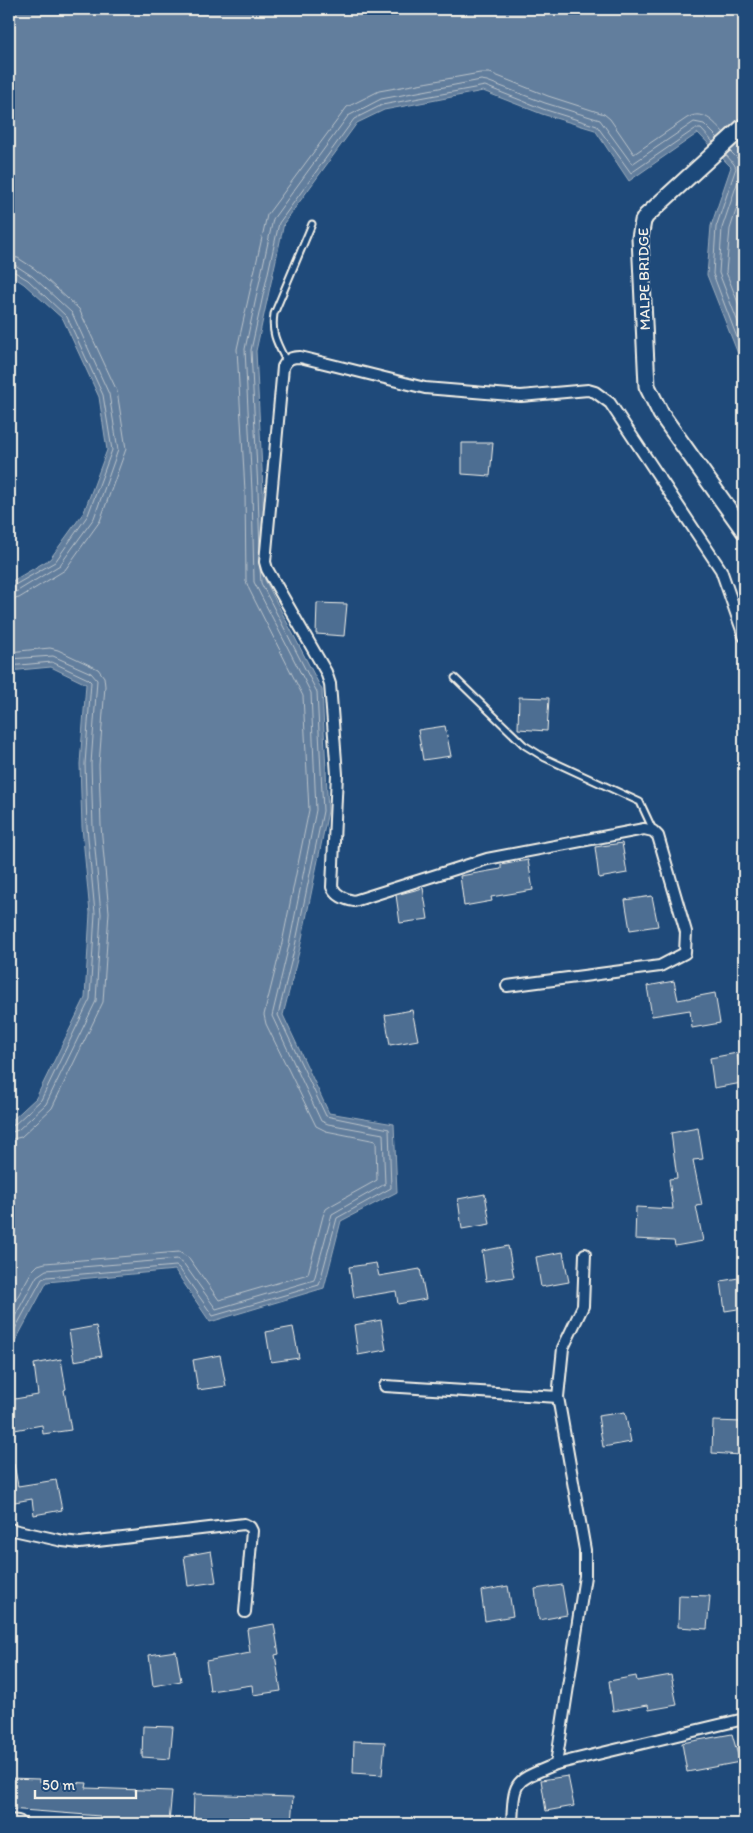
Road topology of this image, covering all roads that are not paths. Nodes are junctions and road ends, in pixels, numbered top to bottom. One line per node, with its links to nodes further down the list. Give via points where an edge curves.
1 (744, 126): 4 (street, MALPE BRIDGE, via 646,216 640,238 647,386 661,414)
2 (312, 224): 3 (lane, via 274,314 274,337)
3 (286, 361): 5 (street, via 300,357 425,388 521,396 580,390 595,392 610,403 721,570); 7 (street, via 265,562 329,678 337,774 332,887 336,894 354,901 487,859 644,829)
4 (744, 531)
5 (744, 636)
6 (455, 678): 7 (lane, via 524,745 640,802)
7 (653, 831): 8 (street, via 658,836 686,932 685,953 660,966)
8 (507, 986)
9 (585, 1254): 11 (street, via 583,1306 563,1348)
10 (385, 1386): 11 (street)
11 (558, 1397): 15 (street, via 586,1563)
12 (9, 1529): 13 (street, via 80,1543 247,1525 252,1530)
13 (245, 1612)
14 (744, 1719): 15 (street)
15 (556, 1764): 18 (street, via 522,1779 514,1794)
16 (9, 1823): 17 (main road)
17 (18, 1824)
18 (512, 1824)

